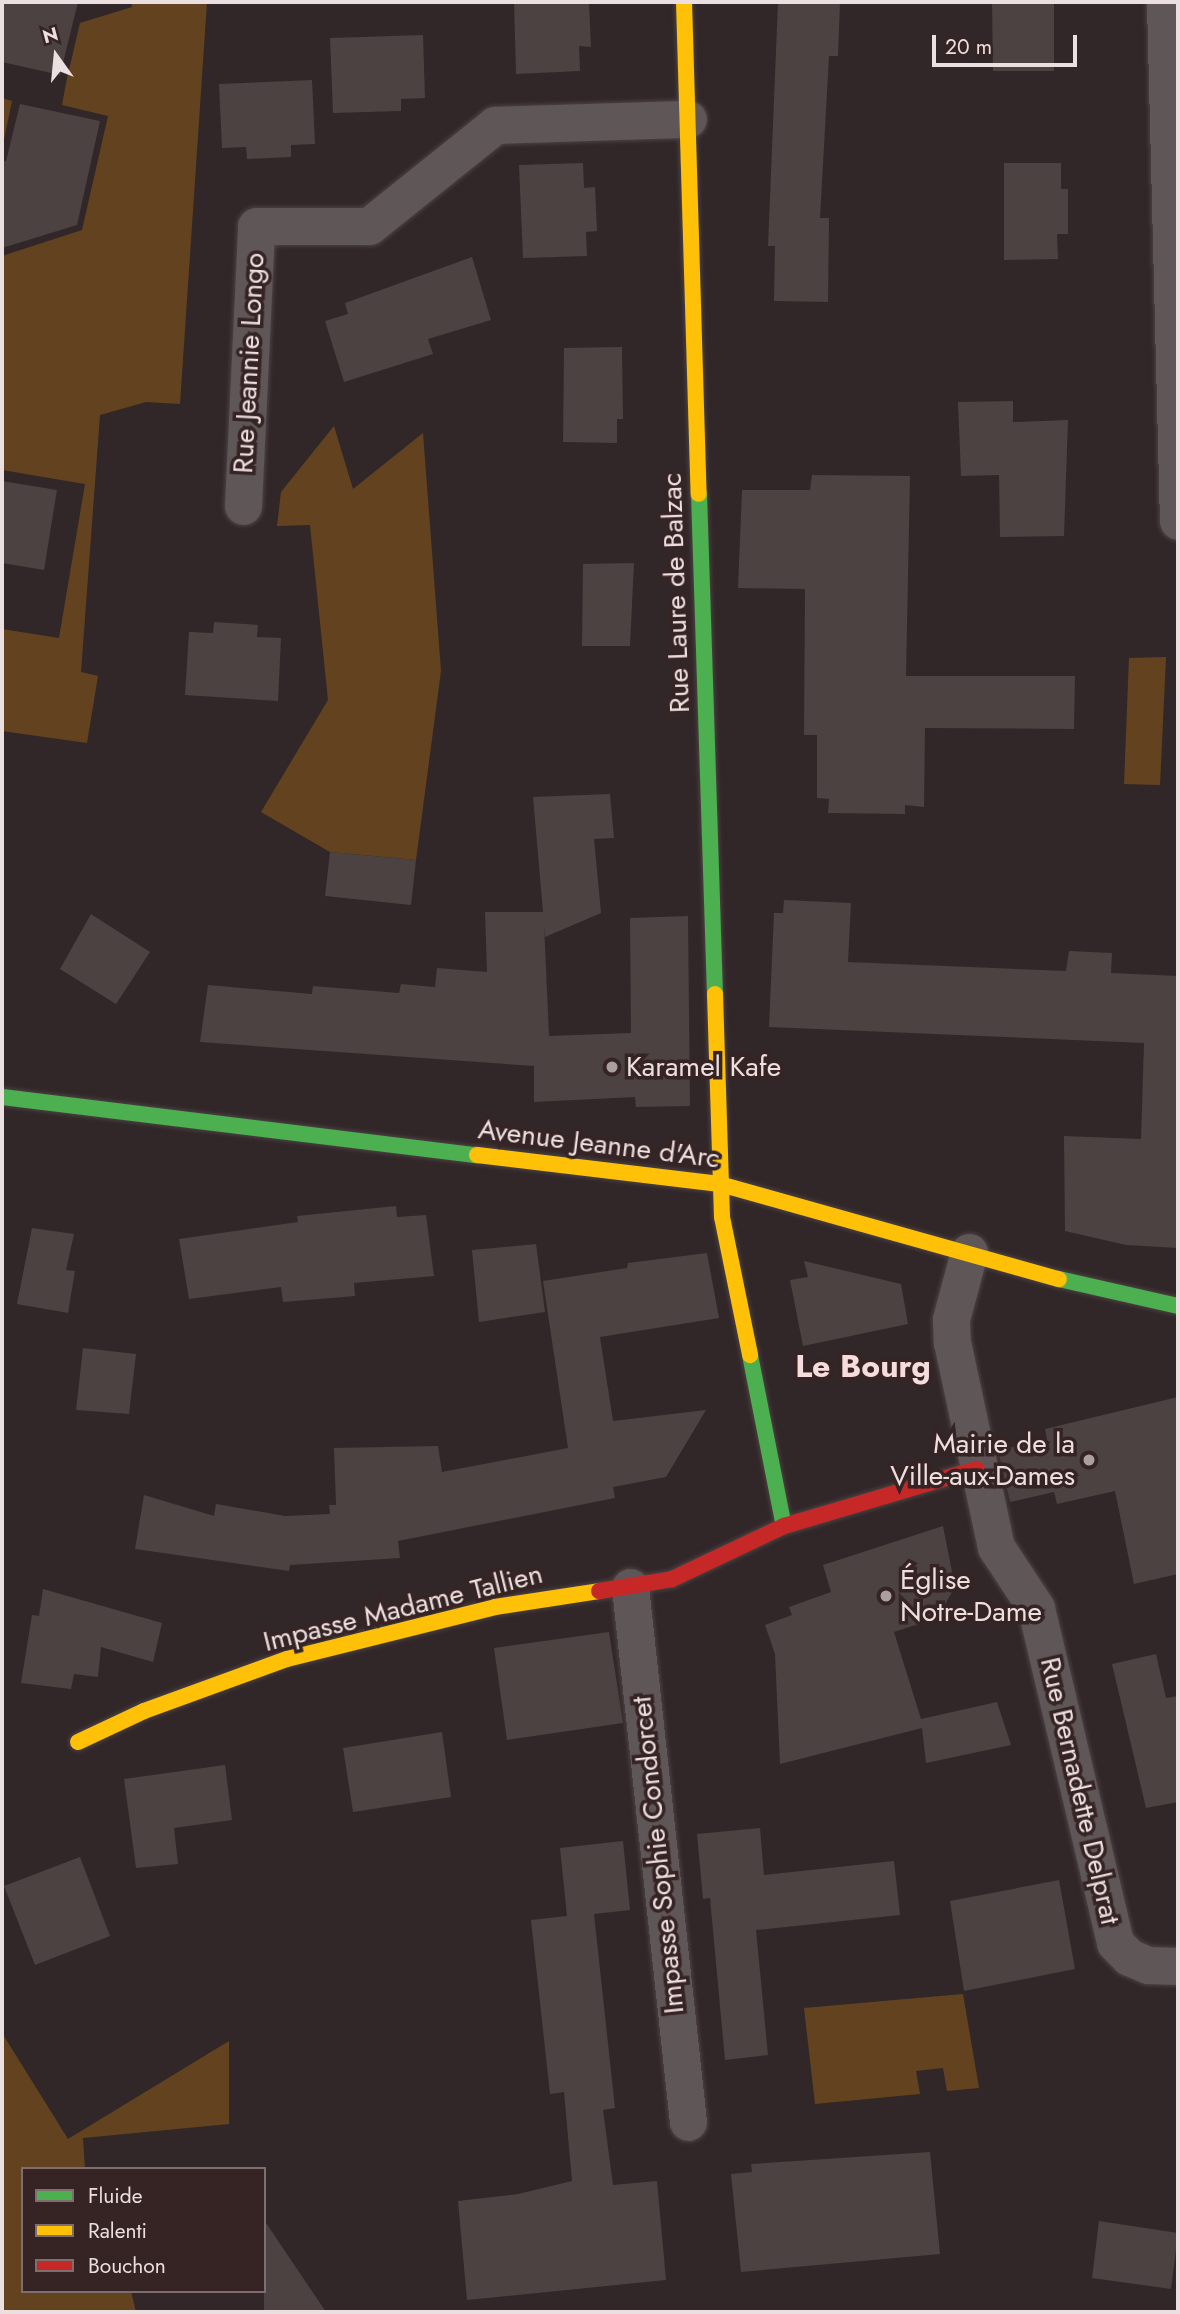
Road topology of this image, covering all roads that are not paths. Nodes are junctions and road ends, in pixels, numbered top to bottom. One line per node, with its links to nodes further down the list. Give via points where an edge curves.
1 (684, 2): 3 (street, Rue Laure de Balzac)
2 (1165, 2): 5 (street)
3 (688, 119): 4 (street, Rue Jeannie Longo, via 495,125 369,226 256,226); 7 (street, Rue Laure de Balzac)
4 (243, 506)
5 (1178, 521)
6 (2, 1097): 7 (street, Avenue Jeanne d'Arc)
7 (720, 1184): 8 (street, Avenue Jeanne d'Arc); 11 (street, Rue Laure de Balzac, via 722,1217)
8 (969, 1252): 9 (street, Avenue Jeanne d'Arc, via 1115,1294); 10 (street, Rue Bernadette Delprat, via 951,1319)
9 (1178, 1306)
10 (977, 1469): 11 (street, Impasse Madame Tallien); 14 (street, Rue Bernadette Delprat, via 996,1547 1028,1589 1042,1626 1115,1942 1129,1957 1148,1965)
11 (784, 1526): 12 (street, Impasse Madame Tallien, via 673,1579)
12 (630, 1587): 13 (street, Impasse Madame Tallien, via 495,1607 287,1660 144,1711); 15 (street, Impasse Sophie Condorcet)
13 (78, 1742)
14 (1178, 1966)
15 (688, 2122)

